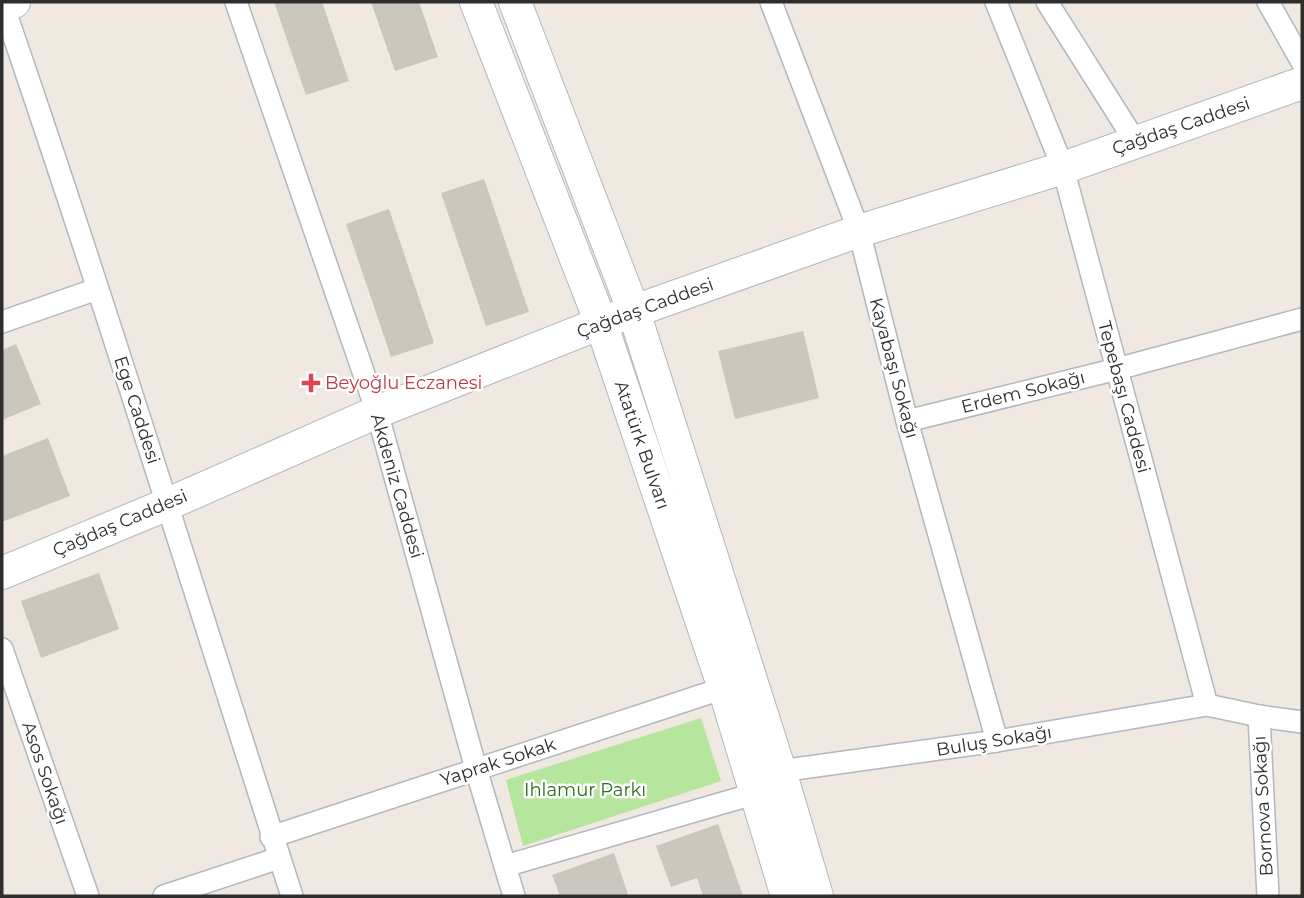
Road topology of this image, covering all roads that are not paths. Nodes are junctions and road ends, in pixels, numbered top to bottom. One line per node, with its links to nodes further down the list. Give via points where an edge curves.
1 (236, 2): 20 (street, Akdeniz Caddesi)
2 (476, 2): 18 (street, Atatürk Bulvarı)
3 (515, 2): 15 (street)
4 (771, 2): 13 (street, Kayabaşı Sokağı)
5 (996, 2): 12 (street, Tepebaşı Caddesi)
6 (1046, 2): 11 (street)
7 (1268, 2): 9 (street)
8 (5, 4): 14 (street, Ege Caddesi)
9 (1302, 62)
10 (1302, 83): 11 (street, Çağdaş Caddesi)
11 (1135, 141): 12 (street, Çağdaş Caddesi)
12 (1063, 168): 13 (street, Çağdaş Caddesi); 19 (street, Tepebaşı Caddesi)
13 (859, 231): 15 (street, Çağdaş Caddesi); 21 (street, Kayabaşı Sokağı)
14 (97, 289): 17 (street); 22 (street, Ege Caddesi)
15 (634, 312): 18 (street, Çağdaş Caddesi); 31 (street)
16 (1302, 319): 19 (street, Erdem Sokağı)
17 (2, 322)
18 (601, 323): 20 (street, Çağdaş Caddesi); 25 (street, Atatürk Bulvarı)
19 (1117, 369): 21 (street, Erdem Sokağı); 26 (street, Tepebaşı Caddesi)
20 (377, 412): 22 (street, Çağdaş Caddesi); 30 (street, Akdeniz Caddesi)
21 (907, 421): 29 (street, Kayabaşı Sokağı)
22 (168, 504): 23 (street, Çağdaş Caddesi); 33 (street, Ege Caddesi)
23 (2, 573)
24 (2, 649): 36 (street, Asos Sokağı)
25 (724, 688): 30 (street, Yaprak Sokak); 32 (street, Atatürk Bulvarı)
26 (1207, 705): 27 (street); 29 (street, Buluş Sokağı)
27 (1259, 716): 28 (street); 42 (street, Bornova Sokağı)
28 (1302, 722)
29 (997, 741): 31 (street, Buluş Sokağı)
30 (476, 769): 33 (street, Yaprak Sokak); 35 (street, Akdeniz Caddesi)
31 (780, 771): 41 (street)
32 (757, 793): 35 (street); 40 (street, Atatürk Bulvarı)
33 (271, 837): 34 (street, Ege Caddesi)
34 (279, 858): 37 (street); 38 (street, Ege Caddesi)
35 (505, 866): 39 (street, Akdeniz Caddesi)
36 (88, 896)
37 (164, 896)
38 (292, 896)
39 (514, 896)
40 (787, 896)
41 (817, 896)
42 (1268, 896)

